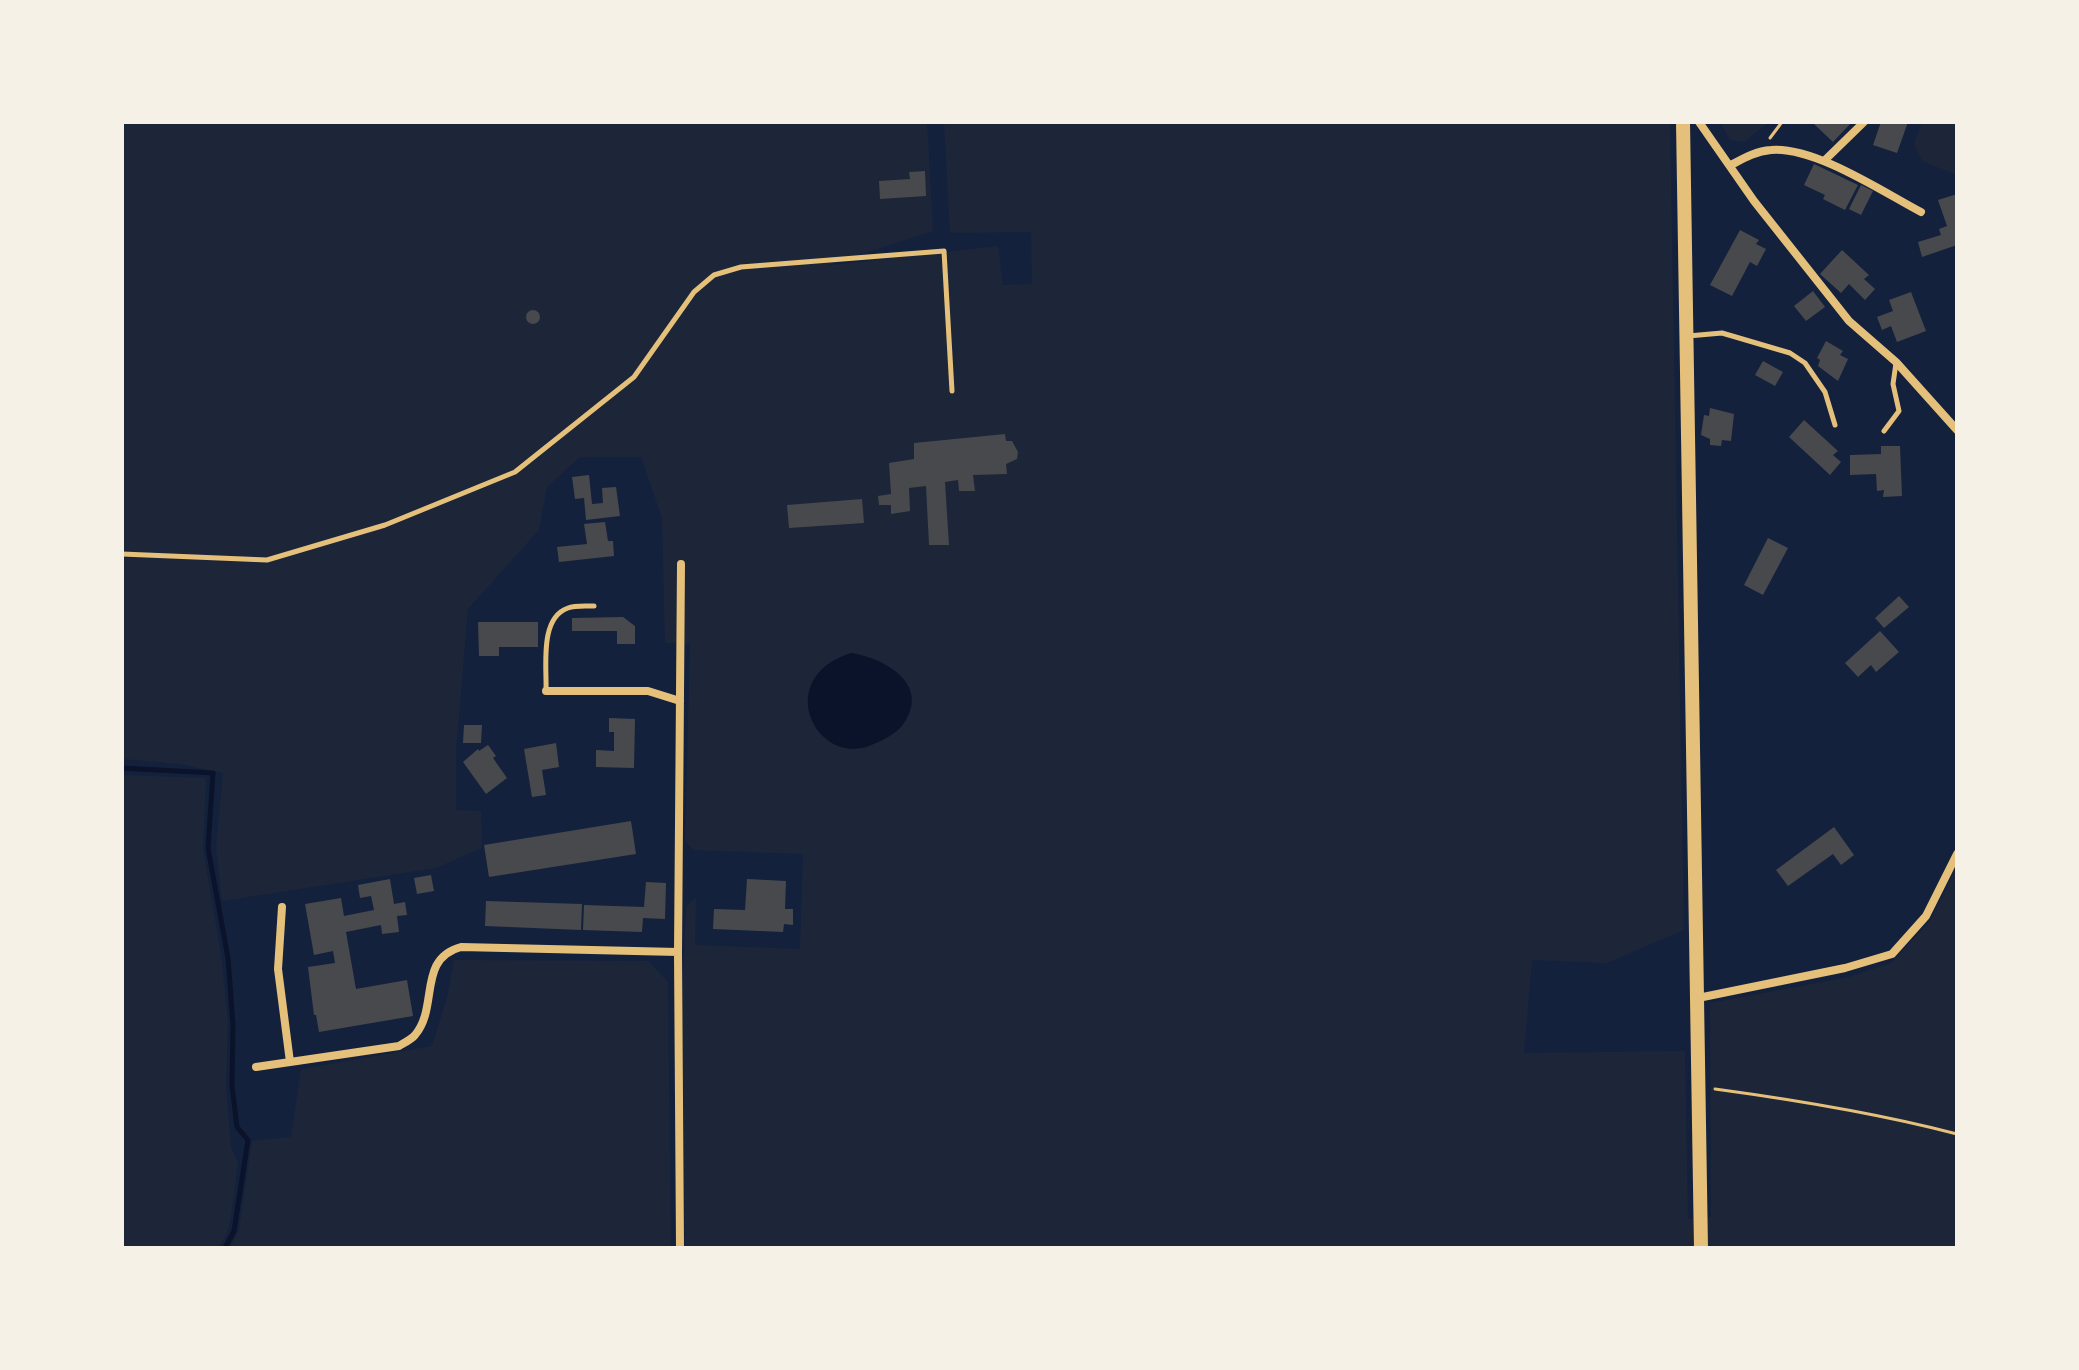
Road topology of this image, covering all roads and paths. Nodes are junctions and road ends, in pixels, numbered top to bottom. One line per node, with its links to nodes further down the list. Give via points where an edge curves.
1 (1683, 122): 7 (main road)
2 (1699, 122): 5 (street)
3 (1864, 122): 4 (street)
4 (1824, 161): 5 (street, via 1775,149); 6 (street)
5 (1731, 165): 8 (street, via 1849,321)
6 (1921, 212)
7 (1687, 336): 10 (lane, via 1722,333 1790,353 1805,363 1825,392); 21 (main road)
8 (1896, 362): 11 (street); 12 (lane, via 1893,384 1899,411)
9 (952, 391): 13 (lane, via 944,251 741,267 714,275 694,292 634,377 515,472 385,525 267,560)
10 (1835, 425)
11 (1957, 430)
12 (1884, 431)
13 (122, 554)
14 (681, 564): 17 (street)
15 (594, 606): 16 (lane, via 570,607 553,622 547,639)
16 (546, 691): 17 (street, via 648,691)
17 (680, 701): 20 (street)
18 (1957, 854): 21 (street, via 1926,916 1892,954)
19 (282, 907): 22 (street, via 278,969)
20 (678, 952): 22 (street, via 461,947 447,951 436,963 416,1034 399,1046); 26 (street)
21 (1698, 998): 24 (main road)
22 (290, 1062): 23 (street)
23 (256, 1067)
24 (1699, 1087): 25 (path, via 1795,1100); 27 (main road)
25 (1957, 1134)
26 (680, 1248)
27 (1701, 1248)

